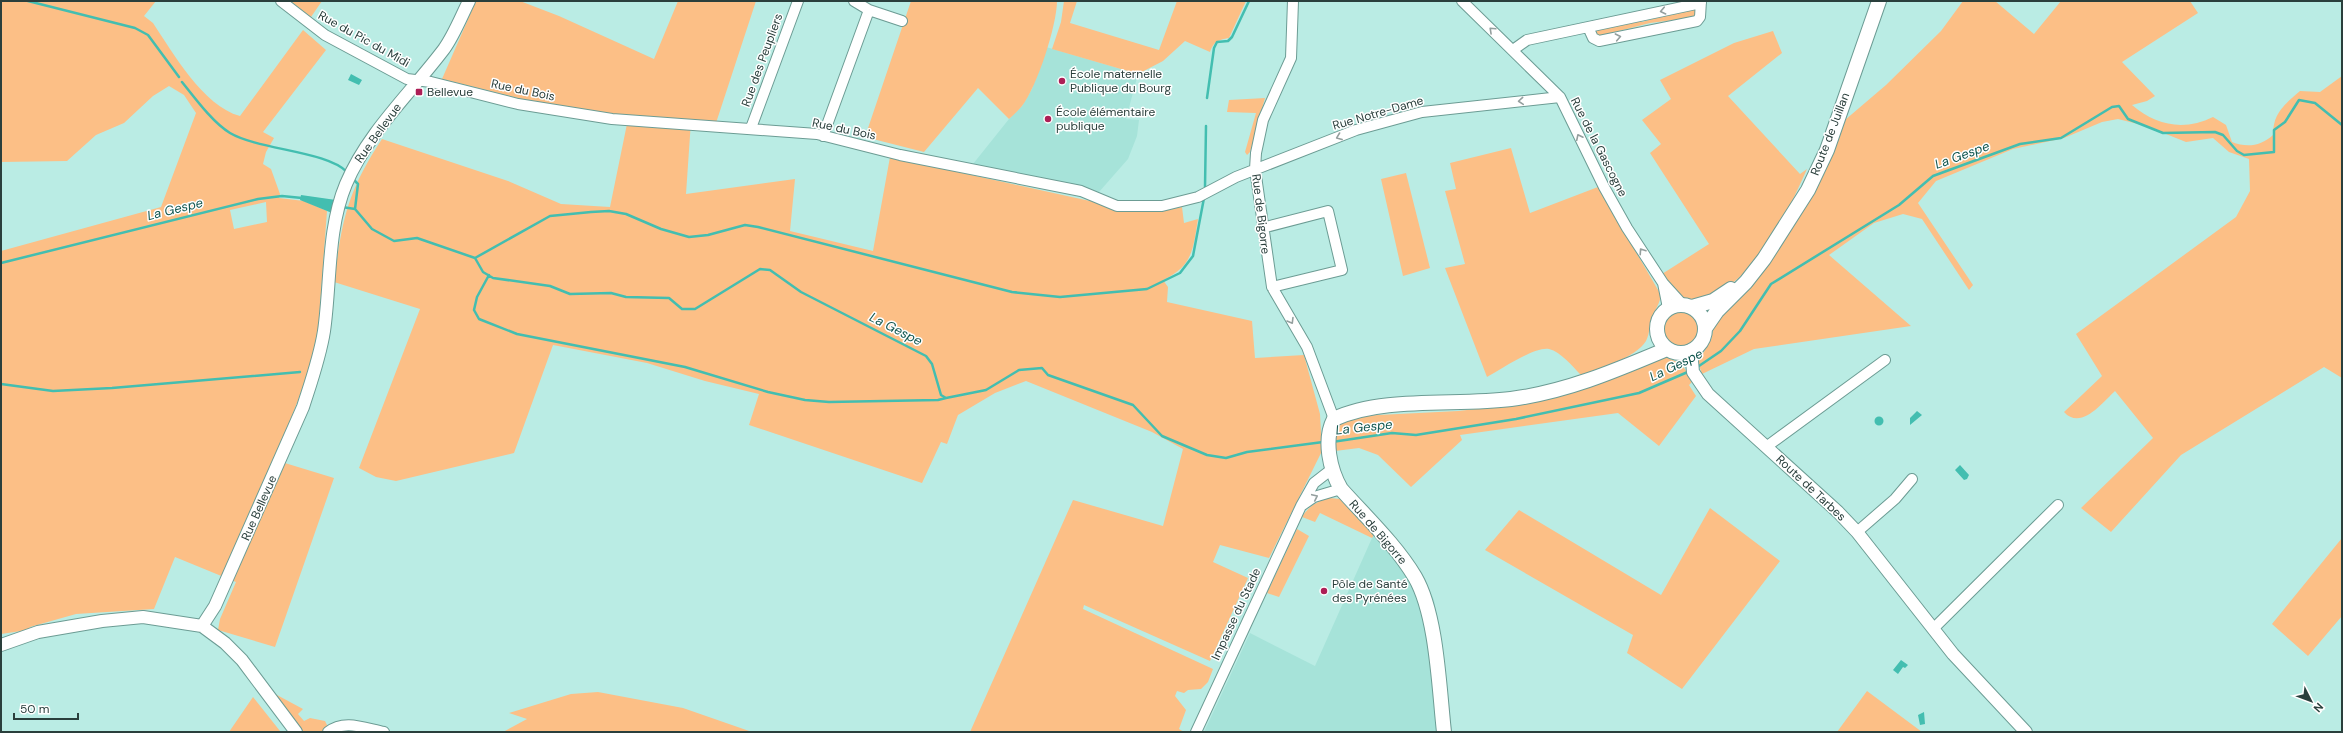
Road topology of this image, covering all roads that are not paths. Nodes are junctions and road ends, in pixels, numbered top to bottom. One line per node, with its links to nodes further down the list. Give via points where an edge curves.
1 (281, 1): 13 (street, Rue du Pic du Midi, via 325,34 407,79)
2 (469, 1): 13 (street, Rue Bellevue, via 445,48)
3 (798, 1): 15 (street, Rue des Peupliers)
4 (854, 1): 9 (street)
5 (1293, 1): 17 (street, Rue de Bigorre, via 1291,58 1263,120)
6 (1462, 1): 12 (street, Rue de la Gascogne, one-way to 6)
7 (1879, 1): 19 (main road, Route de Juillan, via 1827,150 1808,190)
8 (1701, 2): 11 (street, one-way to 11); 11 (street, one-way to 8, via 1593,38 1599,41 1697,20 1700,17)
9 (869, 10): 10 (street); 16 (street)
10 (902, 21)
11 (1588, 26): 12 (street, via 1526,40)
12 (1513, 50): 14 (street, Rue de la Gascogne)
13 (417, 81): 15 (street, Rue du Bois, via 431,82 518,104 612,119); 38 (street, Rue Bellevue, via 386,119 354,166 344,190 336,219 324,331 303,407 216,606)
14 (1560, 97): 17 (street, Rue Notre-Dame, one-way to 17, via 1422,112 1356,130); 20 (street, Rue de la Gascogne, one-way to 14, via 1604,187)
15 (751, 128): 16 (street, Rue du Bois)
16 (823, 136): 17 (street, Rue du Bois, via 900,155 1081,191 1117,206 1162,206 1184,201 1198,197)
17 (1255, 169): 18 (street, Rue de Bigorre)
18 (1262, 228): 21 (street, Rue de Bigorre); 21 (street, via 1328,211 1342,270)
19 (1764, 259): 22 (main road, Route de Juillan, via 1731,289 1713,301); 24 (main road, Route de Juillan)
20 (1663, 283): 22 (street, Rue de la Gascogne); 23 (street, Rue de la Gascogne)
21 (1272, 287): 30 (street, Rue de Bigorre, one-way to 30, via 1307,347)
22 (1687, 306): 23 (main road); 24 (main road, via 1698,312)
23 (1668, 308): 25 (main road, via 1658,321)
24 (1706, 327): 27 (main road, via 1701,341)
25 (1657, 334): 26 (main road, via 1661,343); 29 (main road, via 1645,348)
26 (1668, 349): 27 (main road, via 1677,352); 29 (main road)
27 (1691, 350): 31 (street, Route de Tarbes, via 1694,372 1708,394)
28 (1885, 360): 31 (street)
29 (1608, 373): 30 (main road, via 1545,393 1511,399 1371,407)
30 (1334, 419): 32 (main road, Rue de Bigorre, via 1329,433)
31 (1766, 447): 37 (street, Route de Tarbes)
32 (1332, 469): 34 (main road, Rue de Bigorre); 36 (street, Impasse du Stade, via 1314,484)
33 (1912, 479): 37 (street)
34 (1341, 489): 36 (street, one-way to 34, via 1314,497); 45 (main road, Rue de Bigorre, via 1406,563 1416,579 1431,627)
35 (2058, 505): 39 (street)
36 (1301, 506): 44 (street, Impasse du Stade)
37 (1857, 532): 39 (street, Route de Tarbes)
38 (202, 626): 40 (street, via 143,617 38,632); 41 (street, via 242,660)
39 (1933, 628): 46 (street, Route de Tarbes, via 1953,654)
40 (1, 645)
41 (296, 732)
42 (328, 732): 43 (street, via 343,724)
43 (384, 732)
44 (1196, 732)
45 (1444, 732)
46 (2026, 732)

